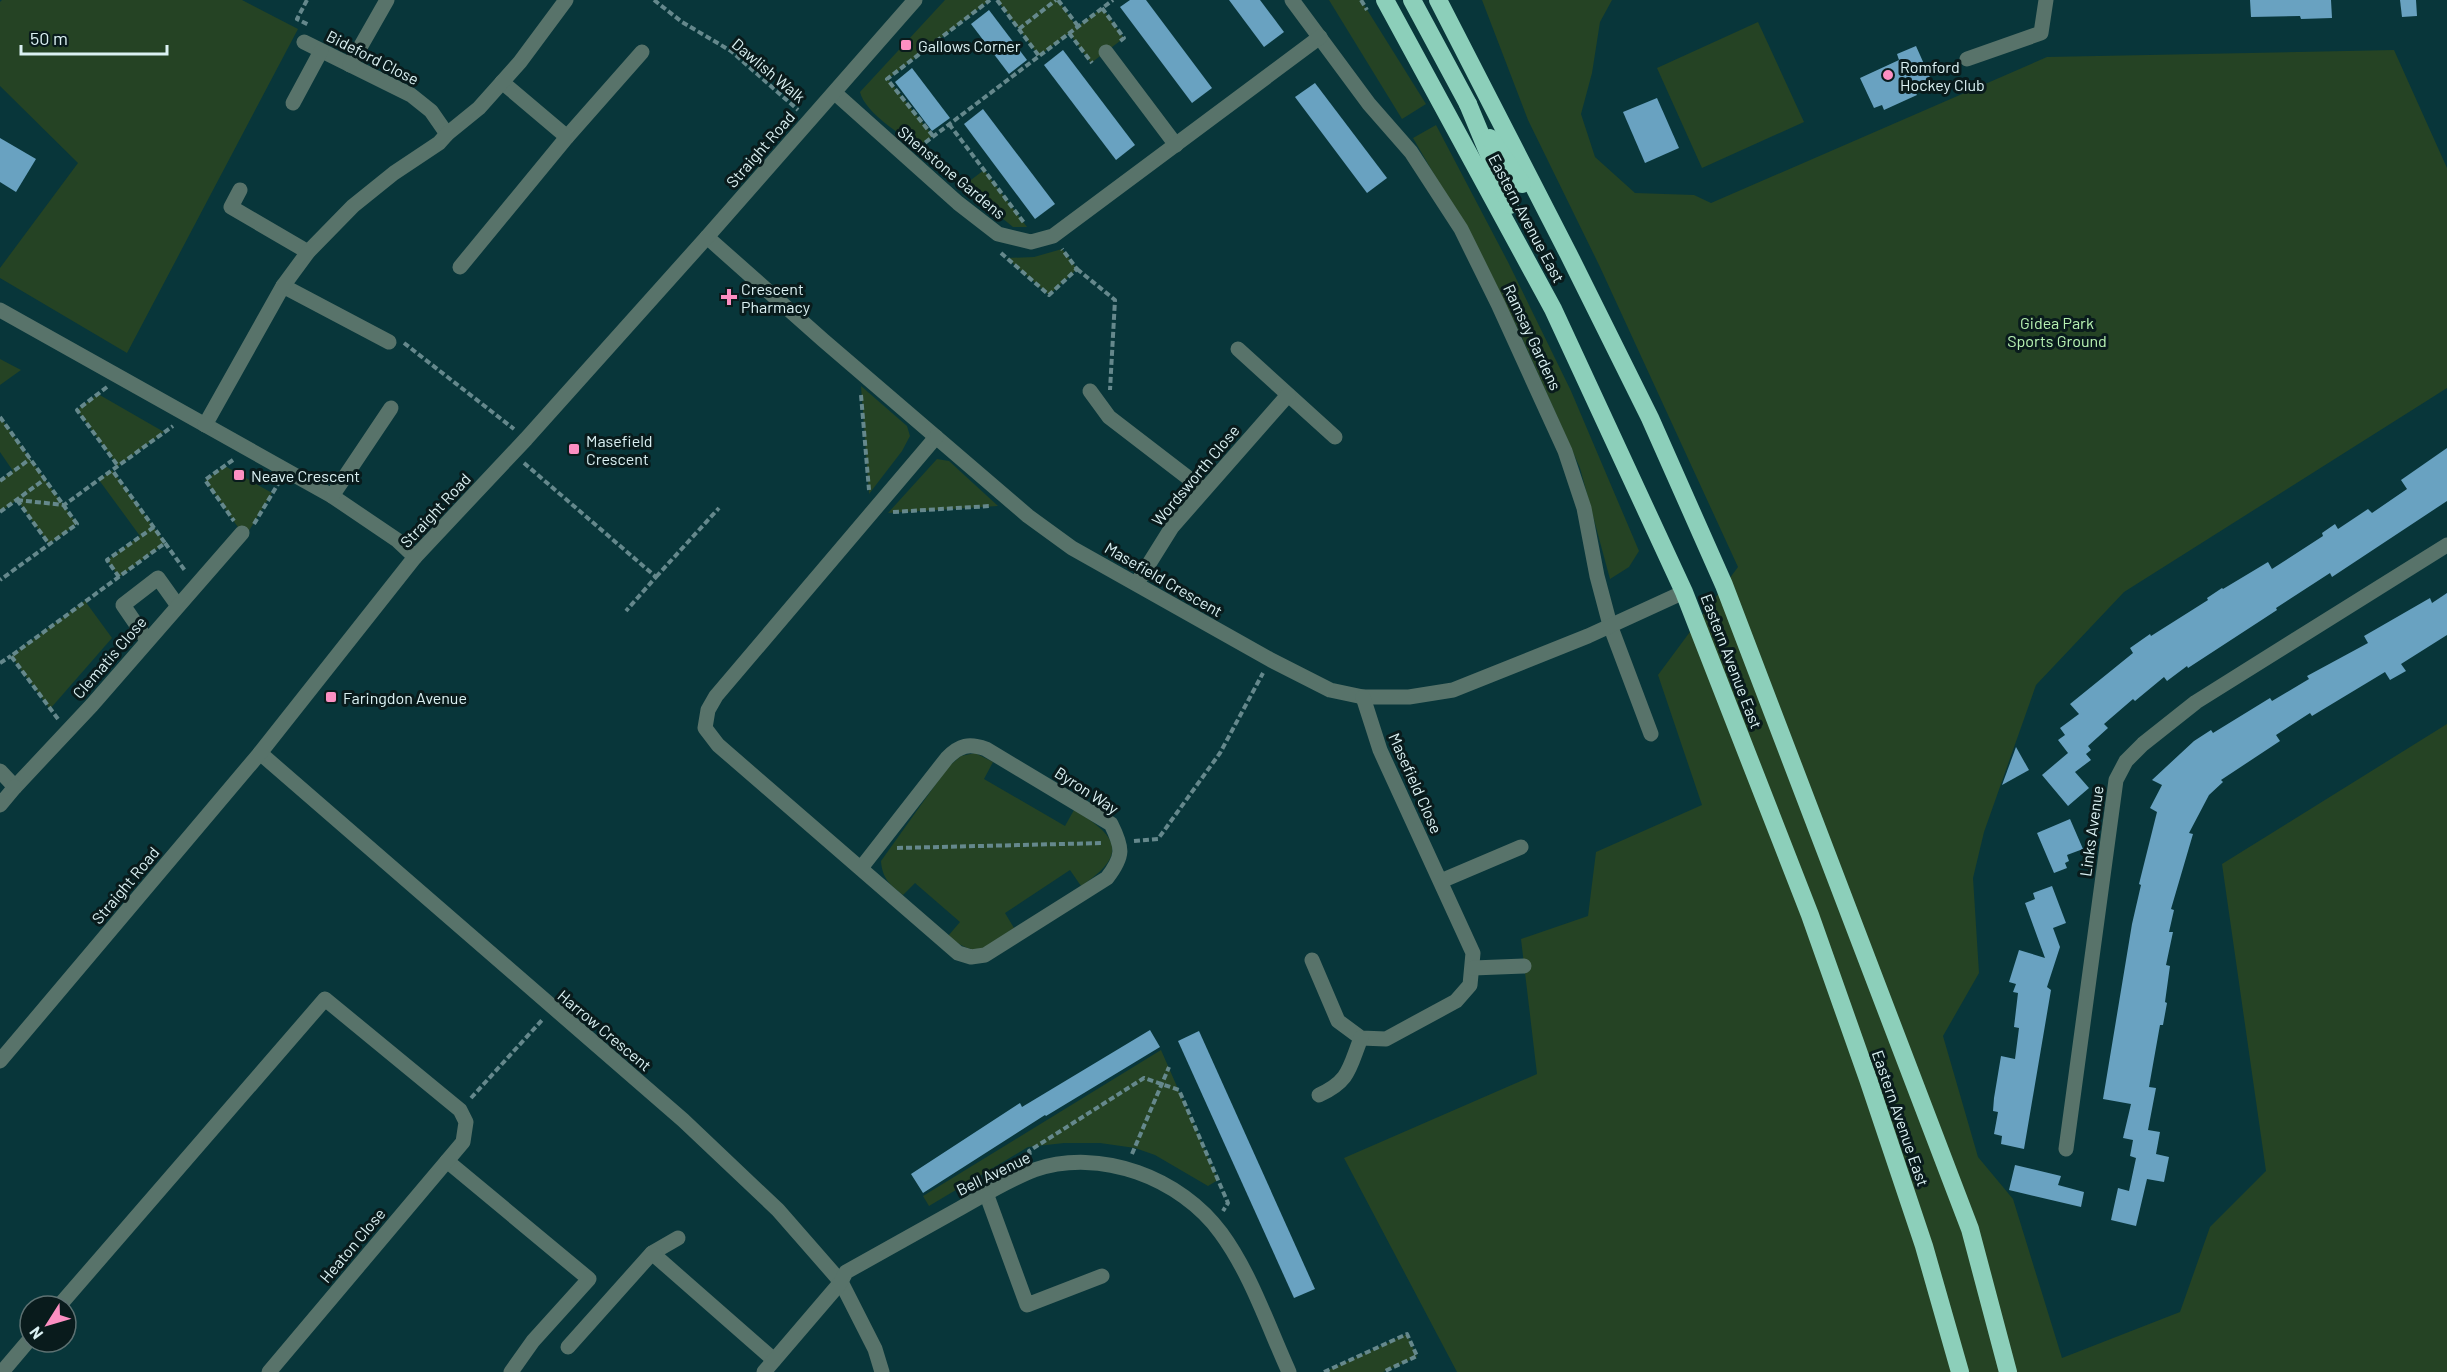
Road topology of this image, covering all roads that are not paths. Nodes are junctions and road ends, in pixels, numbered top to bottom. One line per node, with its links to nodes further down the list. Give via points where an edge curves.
1 (387, 0): 15 (street)
2 (566, 0): 16 (street)
3 (915, 0): 17 (street, Straight Road)
4 (1292, 0): 9 (street, Ramsay Gardens)
5 (1384, 0): 29 (highway, Eastern Avenue East)
6 (1412, 0): 19 (highway, bridge)
7 (1438, 0): 26 (highway, Eastern Avenue East)
8 (2046, 0): 14 (street, via 2041,33)
9 (1320, 37): 22 (street, Shenstone Gardens); 47 (street, Ramsay Gardens, via 1411,153 1461,230 1493,294 1565,451 1584,508)
10 (304, 42): 11 (street, Bideford Close)
11 (321, 51): 15 (street, Bideford Close); 18 (street)
12 (642, 52): 21 (street)
13 (1106, 52): 22 (street)
14 (1967, 59)
15 (350, 65): 20 (street, Bideford Close, via 411,95 431,111)
16 (502, 82): 20 (street, via 479,108); 21 (street)
17 (835, 93): 22 (street, Shenstone Gardens, via 998,234 1031,242 1053,236); 24 (street, Straight Road)
18 (293, 103)
19 (1468, 104): 26 (highway); 29 (highway)
20 (447, 134): 25 (street, via 353,206)
21 (567, 137): 27 (street)
22 (1176, 146)
23 (240, 190): 25 (street, via 231,207)
24 (707, 237): 37 (street, Masefield Crescent); 43 (street, Straight Road)
25 (308, 252): 28 (street)
26 (1568, 253): 82 (highway, Eastern Avenue East, via 1650,418 1724,585 1970,1228)
27 (459, 267)
28 (283, 286): 31 (street); 36 (street)
29 (1554, 309): 45 (highway, Eastern Avenue East)
30 (0, 310): 36 (street)
31 (389, 342)
32 (1238, 349): 34 (street)
33 (1090, 391): 39 (street, via 1108,417)
34 (1288, 395): 38 (street); 39 (street, Wordsworth Close)
35 (391, 408): 40 (street)
36 (205, 425): 40 (street)
37 (936, 437): 44 (street, Masefield Crescent, via 1072,548); 56 (street, via 708,710 705,728 718,745)
38 (1335, 437)
39 (1204, 490): 44 (street, Wordsworth Close, via 1172,527)
40 (332, 496): 43 (street, via 397,540)
41 (242, 533): 46 (street, Clematis Close)
42 (2447, 545): 64 (street, Links Avenue, via 2196,702 2126,761 2116,780)
43 (415, 557): 51 (street, Straight Road)
44 (1137, 583): 49 (street, Masefield Crescent, via 1330,690)
45 (1684, 592): 47 (street, Masefield Crescent); 81 (highway, Eastern Avenue East, via 1826,959 1924,1245)
46 (178, 606): 48 (street, Clematis Close); 48 (street, via 158,578 123,605)
47 (1611, 625): 49 (street, Masefield Crescent, via 1453,690 1409,698); 50 (street, Ramsay Gardens)
48 (147, 640): 53 (street, Clematis Close)
49 (1363, 697): 57 (street, Masefield Close, via 1380,750)
50 (1651, 734)
51 (260, 753): 62 (street, Straight Road); 70 (street, Harrow Crescent, via 683,1120 778,1210)
52 (0, 771): 53 (street)
53 (15, 787): 54 (street, Clematis Close)
54 (0, 805)
55 (1521, 847): 57 (street)
56 (861, 868): 56 (street, Byron Way, via 958,953 971,957 985,955 1107,878 1118,864 1121,843 1112,824 972,744 958,747 947,758)
57 (1441, 881): 60 (street, Masefield Close, via 1473,954)
58 (1312, 960): 61 (street, via 1338,1022)
59 (1524, 966): 60 (street)
60 (1473, 968): 61 (street, via 1470,985 1456,1001 1386,1039)
61 (1361, 1038): 63 (street, via 1346,1077 1335,1088)
62 (0, 1060)
63 (1318, 1095)
64 (2066, 1149)
65 (447, 1161): 71 (street, Heaton Close, via 463,1142 466,1122 460,1110 325,999); 76 (street, Heaton Close); 77 (street, via 589,1279 533,1341)
66 (986, 1193): 69 (street, via 1028,1305); 70 (street, Bell Avenue, via 846,1272); 80 (street, Bell Avenue, via 1035,1170 1077,1163 1126,1169 1170,1186 1212,1223 1234,1252)
67 (678, 1238): 68 (street)
68 (652, 1253): 72 (street); 74 (street)
69 (1102, 1276)
70 (841, 1282): 74 (street, Bell Avenue); 79 (street, Harrow Crescent, via 875,1349)
71 (69, 1294)
72 (568, 1347)
73 (18, 1353): 75 (street)
74 (774, 1360): 78 (street, Bell Avenue)
75 (2, 1372)
76 (269, 1372)
77 (511, 1372)
78 (764, 1372)
79 (882, 1372)
80 (1289, 1372)
81 (1959, 1372)
82 (2008, 1372)

